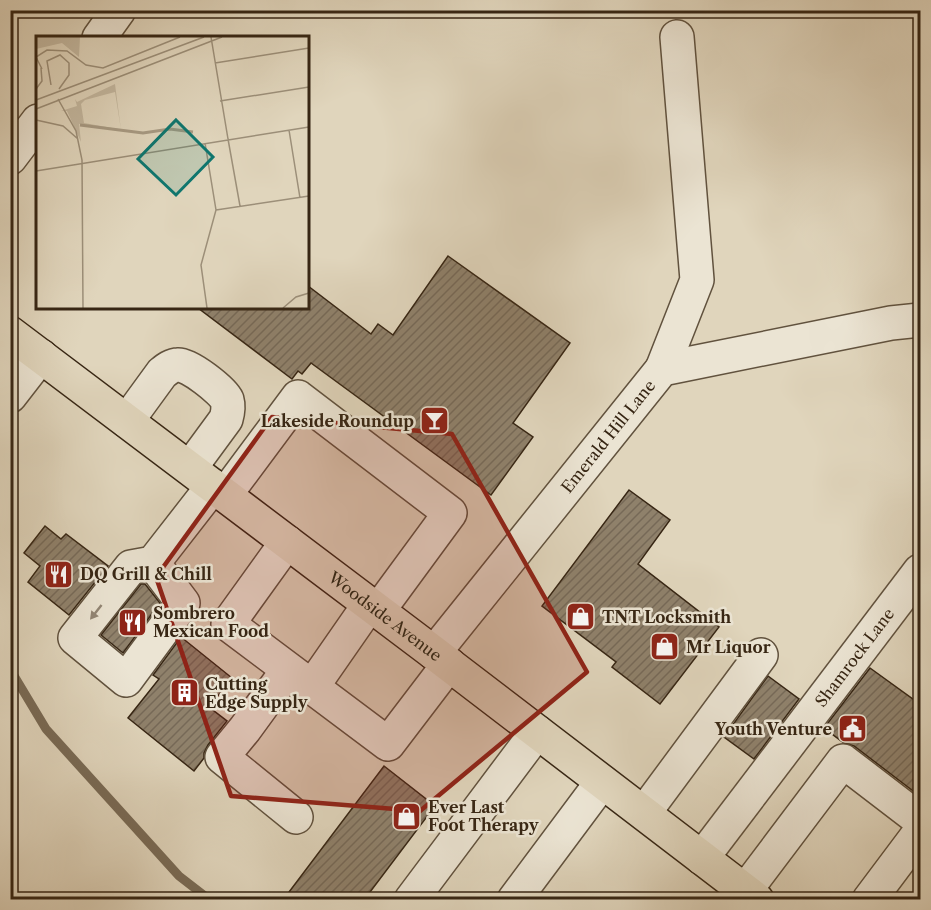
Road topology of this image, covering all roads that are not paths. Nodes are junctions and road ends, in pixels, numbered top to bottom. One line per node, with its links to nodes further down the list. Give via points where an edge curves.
1 (118, 10): 2 (street)
2 (100, 36)
3 (677, 38): 9 (street, via 697,280)
4 (36, 124): 5 (street)
5 (10, 158)
6 (921, 320): 9 (street, Emerald Hill Lane)
7 (10, 333): 8 (main road, Woodside Avenue)
8 (41, 356): 10 (street); 11 (main road, Woodside Avenue)
9 (662, 369): 18 (street, Emerald Hill Lane)
10 (10, 396)
11 (127, 421): 12 (main road, Woodside Avenue); 12 (street, via 162,374 178,364 187,366 220,390 229,409)
12 (209, 483): 13 (main road, Woodside Avenue); 14 (street); 16 (street, via 298,397 450,513)
13 (286, 542): 16 (main road, Woodside Avenue); 19 (street, via 228,624)
14 (153, 562)
15 (921, 571): 26 (street, Shamrock Lane)
16 (374, 608): 18 (main road, Woodside Avenue); 19 (street)
17 (761, 655): 22 (street)
18 (442, 659): 19 (street, Emerald Hill Lane, via 388,744); 20 (main road, Woodside Avenue)
19 (300, 679): 23 (street, via 245,729 222,757)
20 (537, 732): 21 (main road, Woodside Avenue); 28 (street)
21 (602, 782): 22 (main road, Woodside Avenue); 29 (street)
22 (644, 813): 26 (main road, Woodside Avenue)
23 (296, 817)
24 (921, 820): 27 (street, via 843,761)
25 (921, 832): 30 (street)
26 (702, 858): 27 (main road, Woodside Avenue)
27 (751, 895)
28 (411, 900)
29 (514, 900)
30 (869, 900)

